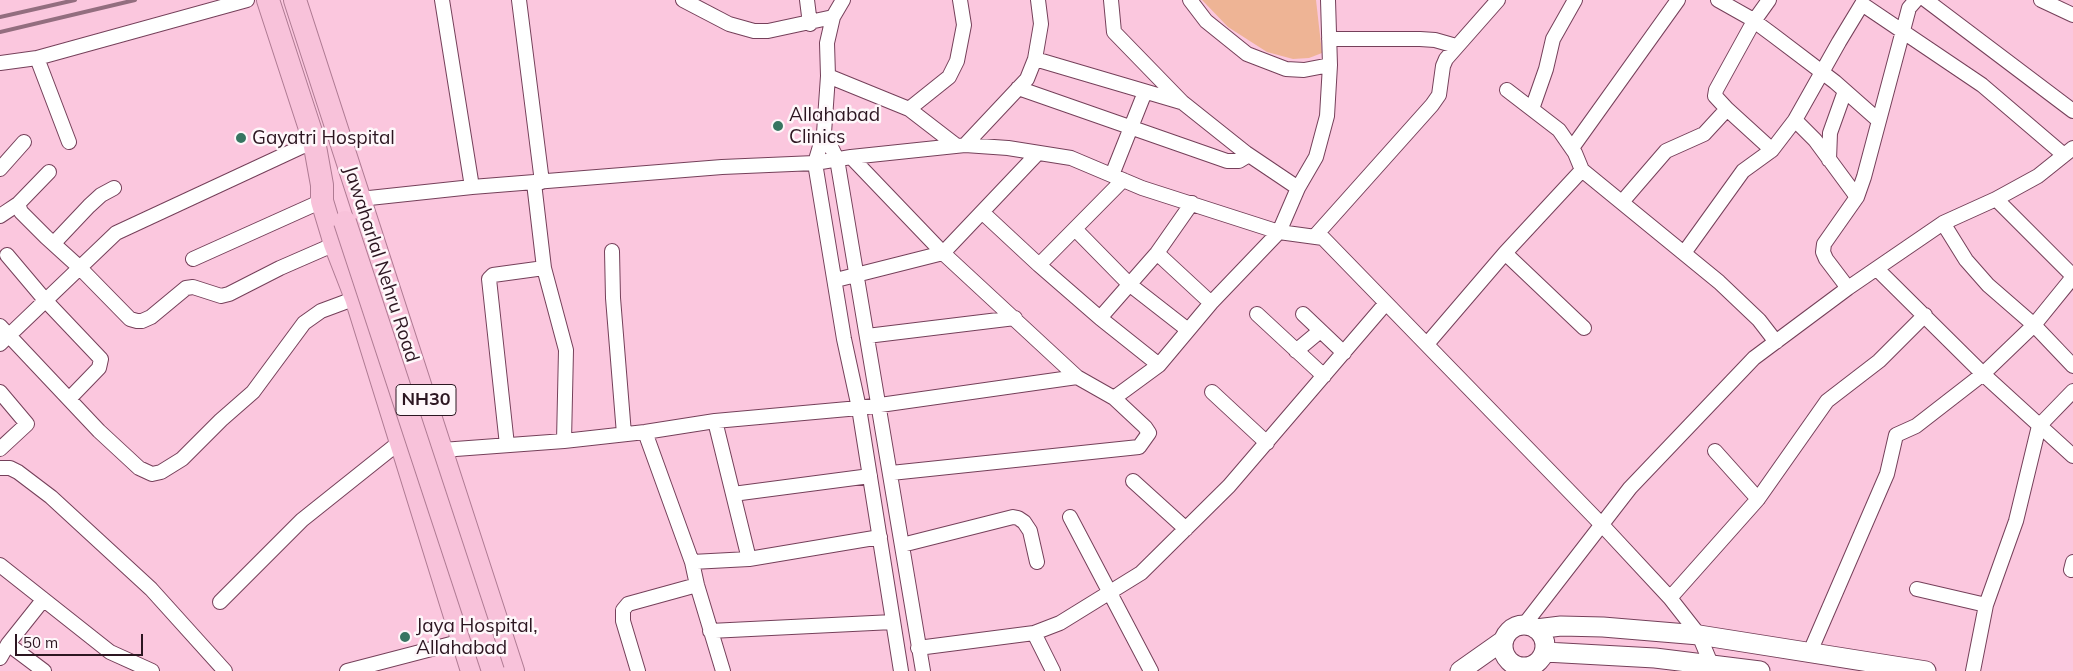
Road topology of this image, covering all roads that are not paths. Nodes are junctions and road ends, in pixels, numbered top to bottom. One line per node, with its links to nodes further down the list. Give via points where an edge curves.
1 (247, 0): 30 (street)
2 (268, 0): 49 (highway, Jawaharlal Nehru Road / NH30)
3 (295, 0): 71 (highway, Jawaharlal Nehru Road / NH30)
4 (442, 0): 66 (street)
5 (519, 0): 65 (street)
6 (683, 0): 26 (street, via 729,24 754,31)
7 (808, 0): 26 (street)
8 (843, 0): 24 (street)
9 (960, 0): 41 (street, via 964,25 957,61 949,77)
10 (1038, 0): 31 (street, via 1041,24)
11 (1111, 0): 40 (street, via 1114,32)
12 (1190, 0): 33 (street, via 1206,21 1247,54 1286,69 1304,70)
13 (1328, 0): 28 (street)
14 (1498, 0): 29 (street)
15 (1575, 0): 42 (street, via 1553,39)
16 (1678, 0): 53 (street)
17 (1718, 0): 25 (street)
18 (1768, 0): 25 (street)
19 (1916, 0): 27 (street, via 1909,8)
20 (1926, 0): 44 (street)
21 (2041, 0): 23 (street)
22 (1861, 1): 27 (street); 34 (street)
23 (2073, 16)
24 (833, 17): 26 (street); 35 (street, via 827,43)
25 (1754, 21): 34 (street); 43 (street, via 1716,90 1715,96)
26 (810, 24)
27 (1902, 32): 46 (street); 55 (street, via 1982,85)
28 (1329, 39): 29 (street, via 1420,39); 33 (street)
29 (1456, 46): 81 (street, via 1443,66 1439,95 1432,105)
30 (37, 58): 32 (street); 51 (street)
31 (1035, 59): 36 (street, via 1027,79); 39 (street)
32 (0, 63)
33 (1330, 65): 68 (street, via 1327,116 1316,157)
34 (1822, 72): 38 (street); 45 (street)
35 (828, 76): 41 (street); 48 (street)
36 (1018, 88): 47 (street); 52 (street)
37 (1507, 90): 42 (street)
38 (1845, 91): 46 (street); 59 (street, via 1830,133)
39 (1145, 92): 40 (street); 47 (street)
40 (1182, 102): 57 (street)
41 (909, 109): 52 (street)
42 (1532, 109): 53 (street, via 1559,130)
43 (1727, 109): 54 (street); 73 (street, via 1704,134 1666,151)
44 (2073, 111)
45 (1795, 120): 54 (street); 59 (street)
46 (1878, 120): 70 (street)
47 (1131, 127): 57 (street, via 1227,161 1239,161); 64 (street)
48 (824, 133): 58 (street); 60 (street)
49 (314, 141): 69 (highway, Jawaharlal Nehru Road / NH30); 92 (street, via 116,233)
50 (24, 142): 61 (street)
51 (69, 142)
52 (961, 146): 56 (street); 58 (street)
53 (1572, 148): 62 (street)
54 (1772, 150): 87 (street, via 1743,171)
55 (2068, 151): 72 (street, via 2038,176)
56 (1038, 153): 64 (street, via 1071,158); 76 (street)
57 (1249, 155): 68 (street)
58 (844, 158): 60 (street); 85 (street); 95 (street)
59 (1829, 160): 70 (street)
60 (815, 163): 65 (street); 97 (street)
61 (0, 169)
62 (1582, 170): 73 (street); 86 (street)
63 (48, 172): 75 (street)
64 (1118, 178): 74 (street); 79 (street)
65 (538, 182): 66 (street); 93 (street)
66 (472, 187): 71 (street)
67 (114, 188): 82 (street, via 89,206)
68 (1298, 188): 80 (street)
69 (322, 193): 83 (highway, Jawaharlal Nehru Road / NH30); 90 (street); 186 (highway, bridge, via 336,199 345,222)
70 (1857, 197): 99 (street, via 1828,238 1823,252)
71 (360, 199): 140 (highway, Jawaharlal Nehru Road / NH30)
72 (1996, 199): 78 (street); 96 (street)
73 (1622, 202): 87 (street)
74 (1192, 203): 80 (street); 88 (street)
75 (18, 204): 77 (street); 82 (street, via 21,212)
76 (982, 212): 85 (street); 91 (street)
77 (0, 216)
78 (1943, 223): 94 (street); 109 (street, via 1966,260 1988,285)
79 (1075, 228): 91 (street); 98 (street)
80 (1279, 232): 81 (street); 102 (street)
81 (1315, 236): 103 (street, via 1323,238)
82 (54, 243): 92 (street)
83 (335, 244): 92 (street, via 229,294 221,296 186,288 142,321 130,319); 100 (highway, Jawaharlal Nehru Road / NH30)
84 (612, 251): 134 (street, via 612,298)
85 (943, 253): 95 (street); 107 (street)
86 (1506, 253): 110 (street); 116 (street)
87 (1684, 253): 115 (street, via 1759,320)
88 (1157, 254): 98 (street); 102 (street)
89 (7, 255): 101 (street)
90 (193, 259)
91 (1039, 266): 108 (street)
92 (79, 267): 101 (street)
93 (544, 268): 136 (street, via 566,350); 138 (street, via 489,278)
94 (1877, 269): 99 (street); 106 (street)
95 (857, 275): 97 (street); 114 (street)
96 (2073, 276): 109 (street)
97 (836, 280): 130 (street, via 844,339)
98 (1129, 284): 108 (street); 111 (street)
99 (1848, 288): 115 (street)
100 (356, 298): 128 (street, via 321,311 304,322 253,392 182,459 161,472 152,474 138,468); 135 (highway, Jawaharlal Nehru Road / NH30)
101 (45, 300): 113 (street); 128 (street, via 101,359 98,368)
102 (1211, 303): 111 (street)
103 (1386, 303): 116 (street); 118 (street)
104 (1257, 314): 117 (street)
105 (1303, 314): 112 (street)
106 (1925, 315): 121 (street); 148 (street, via 1879,361 1828,401)
107 (1015, 318): 114 (street); 123 (street)
108 (1100, 318): 119 (street)
109 (2034, 325): 120 (street); 121 (street)
110 (1584, 328)
111 (1188, 330): 119 (street)
112 (1320, 330): 117 (street); 118 (street)
113 (3, 335): 128 (street)
114 (867, 336): 129 (street)
115 (1776, 342): 150 (street, via 1754,358 1630,488)
116 (1427, 344): 150 (street)
117 (1296, 350): 122 (street)
118 (1344, 353): 122 (street)
119 (1159, 365): 127 (street)
120 (2073, 366)
121 (1982, 374): 132 (street); 176 (street, via 1916,426 1896,435 1887,474)
122 (1324, 376): 137 (street)
123 (1077, 377): 127 (street); 129 (street)
124 (2073, 391): 132 (street)
125 (0, 392): 139 (street, via 27,424)
126 (1212, 392): 137 (street)
127 (1114, 398): 144 (street, via 1149,433 1139,447)
128 (69, 399)
129 (878, 404): 130 (street); 144 (street)
130 (859, 408): 131 (street); 145 (street)
131 (716, 421): 133 (street); 147 (street)
132 (2039, 426): 142 (street); 164 (street, via 2016,521)
133 (645, 432): 134 (street); 155 (street)
134 (624, 434): 136 (street)
135 (401, 441): 163 (street, via 302,520); 171 (highway, Jawaharlal Nehru Road / NH30)
136 (564, 441): 138 (street)
137 (1267, 443): 151 (street)
138 (507, 445): 140 (street)
139 (0, 449)
140 (442, 450): 168 (highway, Jawaharlal Nehru Road / NH30)
141 (1715, 451): 148 (street)
142 (2073, 456)
143 (0, 468): 183 (street, via 18,472 51,497 151,589)
144 (891, 473): 153 (street)
145 (870, 476): 147 (street); 152 (street)
146 (1133, 481): 151 (street)
147 (733, 494): 154 (street)
148 (1758, 499): 161 (street)
149 (1070, 516): 160 (street)
150 (1603, 526): 161 (street); 166 (street)
151 (1186, 529): 160 (street, via 1141,573)
152 (880, 537): 154 (street); 165 (street)
153 (902, 545): 156 (street, via 1013,517 1024,522 1030,531); 174 (street)
154 (749, 559): 155 (street)
155 (692, 562): 158 (street)
156 (1037, 562)
157 (0, 565): 162 (street)
158 (697, 586): 167 (street); 188 (street, via 628,604 623,610 623,621)
159 (1917, 589): 164 (street)
160 (1110, 593): 169 (street, via 1060,623); 193 (street)
161 (1670, 598): 170 (street)
162 (43, 600): 173 (street); 179 (street)
163 (220, 602)
164 (1986, 605): 197 (street)
165 (893, 622): 167 (street); 190 (street)
166 (1530, 627): 170 (main road, via 1603,627); 172 (main road, via 1511,630); 175 (main road, via 1544,639)
167 (710, 631): 189 (street)
168 (501, 632): 171 (street); 187 (highway, Jawaharlal Nehru Road / NH30)
169 (1034, 633): 174 (street); 192 (street)
170 (1699, 635): 176 (main road); 178 (street)
171 (461, 640): 184 (street); 185 (highway, Jawaharlal Nehru Road / NH30)
172 (1504, 640): 180 (main road); 194 (main road)
173 (8, 644): 177 (street); 181 (street)
174 (918, 648): 191 (street)
175 (1544, 652): 178 (main road, via 1611,654); 180 (main road, via 1532,666)
176 (1810, 652): 196 (main road)
177 (0, 658)
178 (1711, 664): 195 (main road)
179 (127, 666): 182 (street)
180 (1507, 667)
181 (44, 671)
182 (152, 671)
183 (225, 671)
184 (347, 671)
185 (472, 671)
186 (493, 671)
187 (513, 671)
188 (638, 671)
189 (723, 671)
190 (901, 671)
191 (923, 671)
192 (1053, 671)
193 (1151, 671)
194 (1460, 671)
195 (1760, 671)
196 (1926, 671)
197 (1973, 671)

